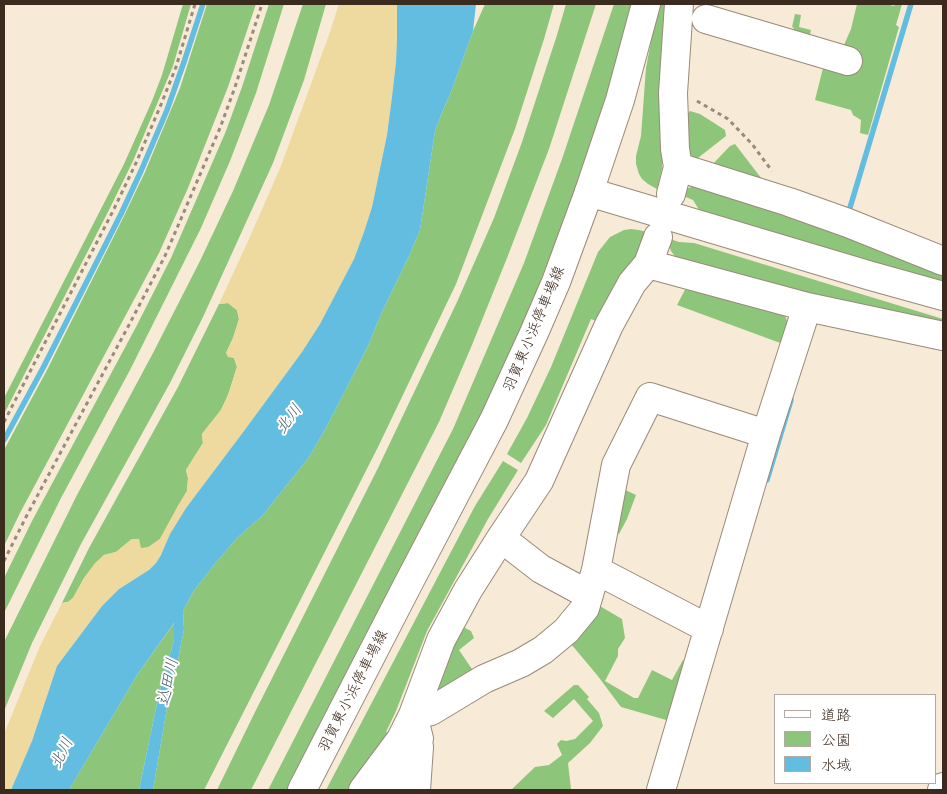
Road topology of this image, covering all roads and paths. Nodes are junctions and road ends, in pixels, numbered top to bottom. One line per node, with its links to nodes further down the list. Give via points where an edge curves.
1 (195, 4): 18 (path, via 176,67 136,163)
2 (262, 4): 21 (path, via 236,87 165,256)
3 (646, 4): 10 (street, 羽賀東小浜停車場線, via 620,100)
4 (679, 4): 7 (street, via 674,93)
5 (706, 19): 6 (street)
6 (848, 61)
7 (683, 105): 8 (street, via 675,150); 9 (path, via 728,120 752,144)
8 (678, 167): 11 (street); 13 (street, via 789,202)
9 (772, 172)
10 (589, 192): 15 (street); 26 (street, 羽賀東小浜停車場線, via 556,282 494,420)
11 (670, 194)
12 (658, 237): 14 (street)
13 (943, 261)
14 (648, 264): 16 (street); 20 (street, via 632,283 609,325 539,481)
15 (943, 296)
16 (807, 307): 17 (street); 19 (street)
17 (943, 336)
18 (4, 422)
19 (766, 434): 22 (street, via 650,397 616,465); 23 (street)
20 (501, 538): 22 (street, via 541,569); 24 (street, via 441,640)
21 (4, 562)
22 (593, 582): 23 (street); 24 (street, via 585,608 566,631 543,650 484,679 432,711)
23 (709, 629): 30 (street)
24 (416, 727): 27 (street, via 401,740); 28 (street); 29 (street)
25 (943, 786): 31 (street)
26 (302, 790)
27 (362, 790)
28 (391, 790)
29 (416, 790)
30 (661, 790)
31 (942, 790)

